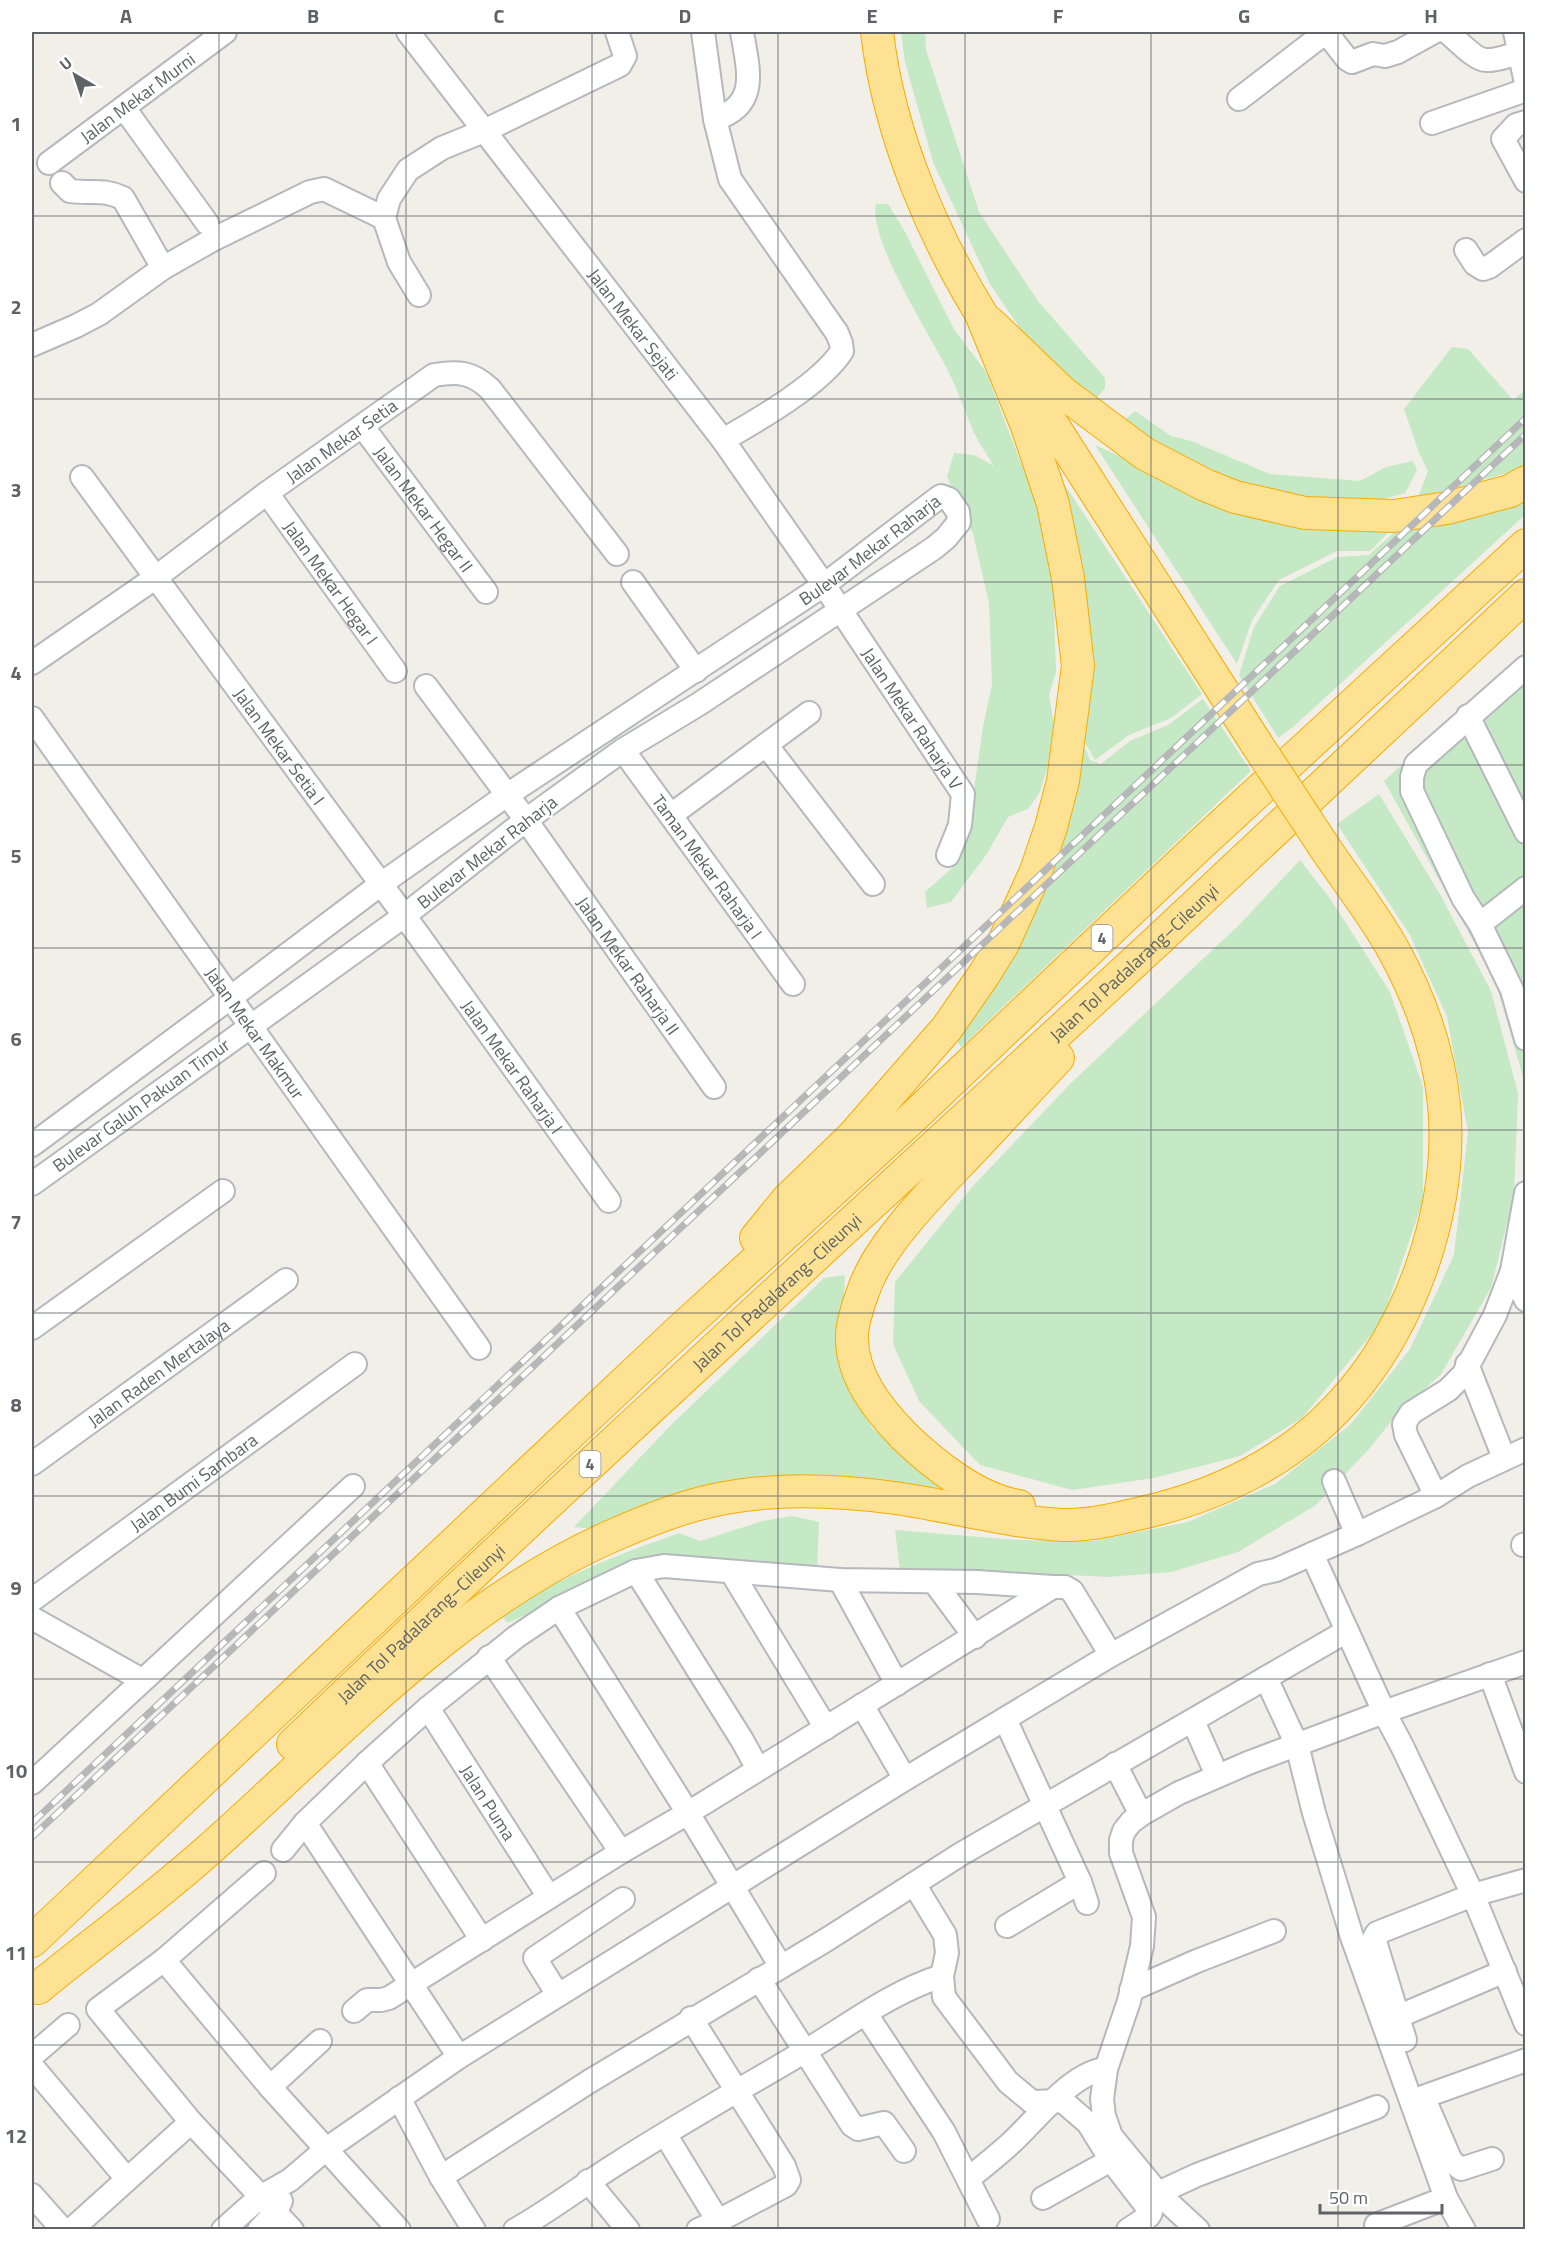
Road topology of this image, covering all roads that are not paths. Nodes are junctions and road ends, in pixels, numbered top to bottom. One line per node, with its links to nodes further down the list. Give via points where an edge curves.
1 (225, 32): 14 (street, Jalan Mekar Murni)
2 (617, 32): 18 (street, via 625,56 620,65)
3 (704, 32): 15 (street)
4 (742, 32): 15 (street, via 747,63 745,99 730,114)
5 (877, 32): 28 (highway, via 904,151 935,227)
6 (1326, 32): 7 (street, via 1352,62 1373,54 1398,52); 13 (street)
7 (1434, 32)
8 (1447, 32): 10 (street, via 1482,60 1490,60)
9 (420, 36): 18 (street, Jalan Mekar Sejati)
10 (1517, 42): 11 (street)
11 (1526, 83)
12 (1526, 90): 17 (street)
13 (1239, 99)
14 (124, 108): 19 (street, Jalan Mekar Murni); 23 (street)
15 (715, 119): 31 (street, via 730,179 837,333 842,351 824,372 798,392)
16 (1526, 122): 20 (street, via 1516,125 1503,139)
17 (1432, 123)
18 (484, 131): 22 (street, via 442,148 408,170 389,200); 31 (street, Jalan Mekar Sejati)
19 (49, 163)
20 (1526, 181)
21 (62, 183): 26 (street, via 70,191 102,191 123,198)
22 (384, 218): 26 (street, via 324,189 317,190); 27 (street, via 399,262)
23 (207, 223)
24 (1526, 240): 25 (street, via 1483,268 1475,264)
25 (1466, 250)
26 (163, 268): 29 (street, via 99,314)
27 (419, 295)
28 (981, 314): 33 (highway, via 1062,392 1145,454 1235,497 1305,513 1394,516 1448,508 1510,491); 81 (highway, via 1031,437 1053,504 1068,578 1077,666 1063,781 1051,827 1003,944 947,1028 853,1136 788,1200); 91 (highway, bridge, via 1392,948 1423,1012 1439,1062 1445,1175 1434,1231 1414,1287 1386,1344 1348,1399 1303,1442 1263,1468 1206,1496)
29 (32, 345)
30 (363, 427): 34 (street, Jalan Mekar Setia); 36 (street, Jalan Mekar Setia, via 434,375 465,374 479,378); 40 (street, Jalan Mekar Hegar II)
31 (723, 440): 39 (street, Jalan Mekar Sejati)
32 (82, 477): 37 (street, Jalan Mekar Setia I)
33 (1526, 482)
34 (267, 493): 37 (street, Jalan Mekar Setia); 45 (street, Jalan Mekar Hegar I)
35 (1526, 544): 81 (highway, Jalan Tol Padalarang–Cileunyi / 4)
36 (617, 554)
37 (155, 578): 43 (street, Jalan Mekar Setia); 58 (street, Jalan Mekar Setia I)
38 (633, 582): 46 (street)
39 (824, 585): 42 (street, Jalan Mekar Sejati); 42 (street, Bulevar Mekar Raharja, via 941,496 949,499 958,512 959,522 946,538); 46 (street, Bulevar Mekar Raharja)
40 (486, 592)
41 (1526, 595): 63 (highway, Jalan Tol Padalarang–Cileunyi / 4)
42 (843, 615): 52 (street, Bulevar Mekar Raharja); 57 (street, Jalan Mekar Raharja V, via 963,794 960,825)
43 (32, 663)
44 (1526, 667): 49 (street)
45 (395, 671)
46 (696, 671): 53 (street, Bulevar Mekar Raharja)
47 (426, 686): 53 (street, Jalan Mekar Raharja II)
48 (809, 713): 51 (street)
49 (1468, 716): 56 (street); 62 (street, via 1416,764 1412,791 1463,898)
50 (32, 718): 66 (street, Jalan Mekar Makmur)
51 (767, 746): 54 (street); 59 (street)
52 (623, 750): 54 (street, Taman Mekar Raharja I); 55 (street, Bulevar Mekar Raharja)
53 (507, 795): 55 (street, Jalan Mekar Raharja II); 58 (street, Bulevar Mekar Raharja)
54 (671, 815): 64 (street, Taman Mekar Raharja I)
55 (526, 820): 61 (street, Bulevar Mekar Raharja); 69 (street, Jalan Mekar Raharja II)
56 (1526, 832)
57 (948, 855)
58 (381, 884): 61 (street, Jalan Mekar Setia I); 66 (street, Bulevar Mekar Raharja)
59 (873, 884)
60 (1526, 888): 62 (street)
61 (411, 924): 67 (street, Bulevar Mekar Raharja); 75 (street, Jalan Mekar Raharja I)
62 (1480, 924): 65 (street)
63 (1155, 943): 91 (highway, via 1073,1041 923,1202 882,1254 868,1277 851,1337 858,1371 887,1419 913,1445 973,1489 1009,1505); 149 (highway, Jalan Tol Padalarang–Cileunyi / 4, via 439,1605)
64 (793, 984)
65 (1519, 985): 68 (street)
66 (230, 998): 67 (street, Jalan Mekar Makmur); 70 (street, Bulevar Galuh Pakuan Timur)
67 (250, 1026): 71 (street, Bulevar Galuh Pakuan Timur); 82 (street, Jalan Mekar Makmur)
68 (1526, 1039)
69 (714, 1087)
70 (72, 1116): 71 (street); 72 (street, Bulevar Galuh Pakuan Timur)
71 (90, 1142): 73 (street, Bulevar Galuh Pakuan Timur)
72 (32, 1145)
73 (32, 1184)
74 (223, 1191): 80 (street)
75 (609, 1201)
76 (1525, 1201): 77 (street)
77 (1512, 1272): 79 (street); 84 (street, via 1495,1315)
78 (286, 1280): 87 (street, Jalan Raden Mertalaya)
79 (1526, 1300)
80 (32, 1328)
81 (679, 1331): 141 (highway, Jalan Tol Padalarang–Cileunyi / 4)
82 (479, 1348)
83 (356, 1364): 99 (street, Jalan Bumi Sambara)
84 (1467, 1364): 86 (street); 90 (street, via 1463,1375 1448,1390 1410,1413 1404,1424)
85 (1526, 1449): 86 (street)
86 (1504, 1458): 90 (street)
87 (32, 1464)
88 (1334, 1481): 92 (street)
89 (353, 1486): 109 (street)
90 (1436, 1496): 92 (street)
91 (1112, 1518): 149 (highway, via 1071,1525 1011,1521 896,1498 820,1490 713,1500 616,1534 565,1558 453,1633 390,1684 200,1857)
92 (1357, 1534): 93 (street)
93 (1312, 1554): 102 (street); 104 (street, via 1258,1574)
94 (636, 1571): 95 (street, via 664,1566); 100 (street); 121 (street)
95 (732, 1572): 96 (street); 116 (street)
96 (840, 1580): 97 (street); 110 (street)
97 (935, 1583): 98 (street); 103 (street)
98 (1053, 1587): 103 (street); 104 (street, via 1072,1591)
99 (32, 1600)
100 (559, 1608): 105 (street); 127 (street)
101 (32, 1618): 109 (street)
102 (1347, 1631): 108 (street); 113 (street)
103 (975, 1637): 110 (street)
104 (1110, 1655): 114 (street)
105 (489, 1657): 112 (street); 130 (street)
106 (1526, 1662): 107 (street)
107 (1490, 1674): 113 (street); 122 (street)
108 (1266, 1678): 115 (street); 117 (street)
109 (142, 1680): 124 (street)
110 (897, 1684): 111 (street)
111 (862, 1705): 116 (street); 123 (street)
112 (428, 1708): 118 (street); 136 (street, Jalan Puma)
113 (1384, 1712): 117 (street); 135 (street)
114 (1005, 1719): 123 (street); 126 (street)
115 (1193, 1721): 119 (street); 120 (street)
116 (826, 1728): 121 (street)
117 (1297, 1745): 148 (street, via 1179,1793 1142,1814 1124,1831 1121,1853 1144,1917 1142,1946); 183 (street, via 1352,1937)
118 (367, 1763): 128 (street); 140 (street)
119 (1115, 1764): 125 (street); 126 (street)
120 (1212, 1764)
121 (758, 1769): 127 (street)
122 (1526, 1772)
123 (905, 1779): 134 (street)
124 (32, 1783)
125 (1136, 1805)
126 (1046, 1806): 133 (street); 138 (street, via 1084,1892)
127 (688, 1813): 130 (street); 134 (street)
128 (305, 1823): 129 (street); 147 (street)
129 (283, 1850)
130 (621, 1852): 136 (street)
131 (264, 1873): 142 (street)
132 (1526, 1880): 135 (street)
133 (914, 1884): 143 (street); 145 (street, via 945,1935 947,1953)
134 (733, 1887): 143 (street); 150 (street)
135 (1473, 1895): 144 (street); 153 (street, via 1375,1935)
136 (549, 1897): 140 (street)
137 (623, 1899): 150 (street, via 535,1958)
138 (1007, 1926)
139 (1274, 1931): 148 (street)
140 (482, 1940): 147 (street)
141 (32, 1941)
142 (164, 1960): 164 (street); 170 (street, via 98,2009)
143 (780, 1965): 146 (street)
144 (1506, 1971): 153 (street); 155 (street)
145 (942, 1976): 152 (street, via 918,1984); 167 (street, via 944,1997 1008,2082 1032,2102)
146 (759, 1979): 154 (street); 158 (street)
147 (410, 1985): 151 (street, via 381,2001 367,2000); 160 (street)
148 (1131, 1990): 163 (street)
149 (35, 1991)
150 (558, 1995): 160 (street)
151 (354, 2011)
152 (866, 2014): 158 (street); 177 (street, via 944,2132)
153 (1397, 2017): 166 (street)
154 (691, 2018): 165 (street); 176 (street)
155 (1526, 2024)
156 (68, 2025): 159 (street)
157 (320, 2041): 164 (street)
158 (804, 2052): 165 (street); 173 (street, via 854,2128 884,2123)
159 (32, 2056)
160 (459, 2057): 168 (street)
161 (1526, 2060): 166 (street)
162 (32, 2066): 178 (street)
163 (1106, 2069): 167 (street, via 1082,2077); 180 (street, via 1102,2099 1111,2136)
164 (270, 2087): 172 (street)
165 (737, 2090): 171 (street); 186 (street, via 784,2166 789,2182)
166 (1423, 2097): 174 (street, via 1456,2167 1461,2169)
167 (1053, 2102): 175 (street, via 1066,2104 1088,2123); 177 (street)
168 (392, 2103): 172 (street); 176 (street)
169 (1377, 2107): 180 (street)
170 (191, 2122): 178 (street); 184 (street)
171 (664, 2134): 179 (street); 186 (street)
172 (325, 2150): 184 (street); 194 (street)
173 (904, 2151)
174 (1492, 2159)
175 (1111, 2160): 182 (street); 197 (street, via 1151,2212)
176 (441, 2177): 195 (street)
177 (969, 2178): 185 (street)
178 (128, 2179): 190 (street)
179 (588, 2181): 188 (street); 196 (street)
180 (1158, 2193): 198 (street)
181 (32, 2195): 189 (street)
182 (1043, 2198)
183 (1446, 2198): 187 (street); 199 (street)
184 (267, 2205): 191 (street); 192 (street); 193 (street)
185 (988, 2219)
186 (708, 2225)
187 (1376, 2225)
188 (527, 2227)
189 (63, 2229)
190 (71, 2229)
191 (223, 2229)
192 (259, 2229)
193 (292, 2229)
194 (399, 2229)
195 (474, 2229)
196 (628, 2229)
197 (1128, 2229)
198 (1198, 2229)
199 (1464, 2229)

